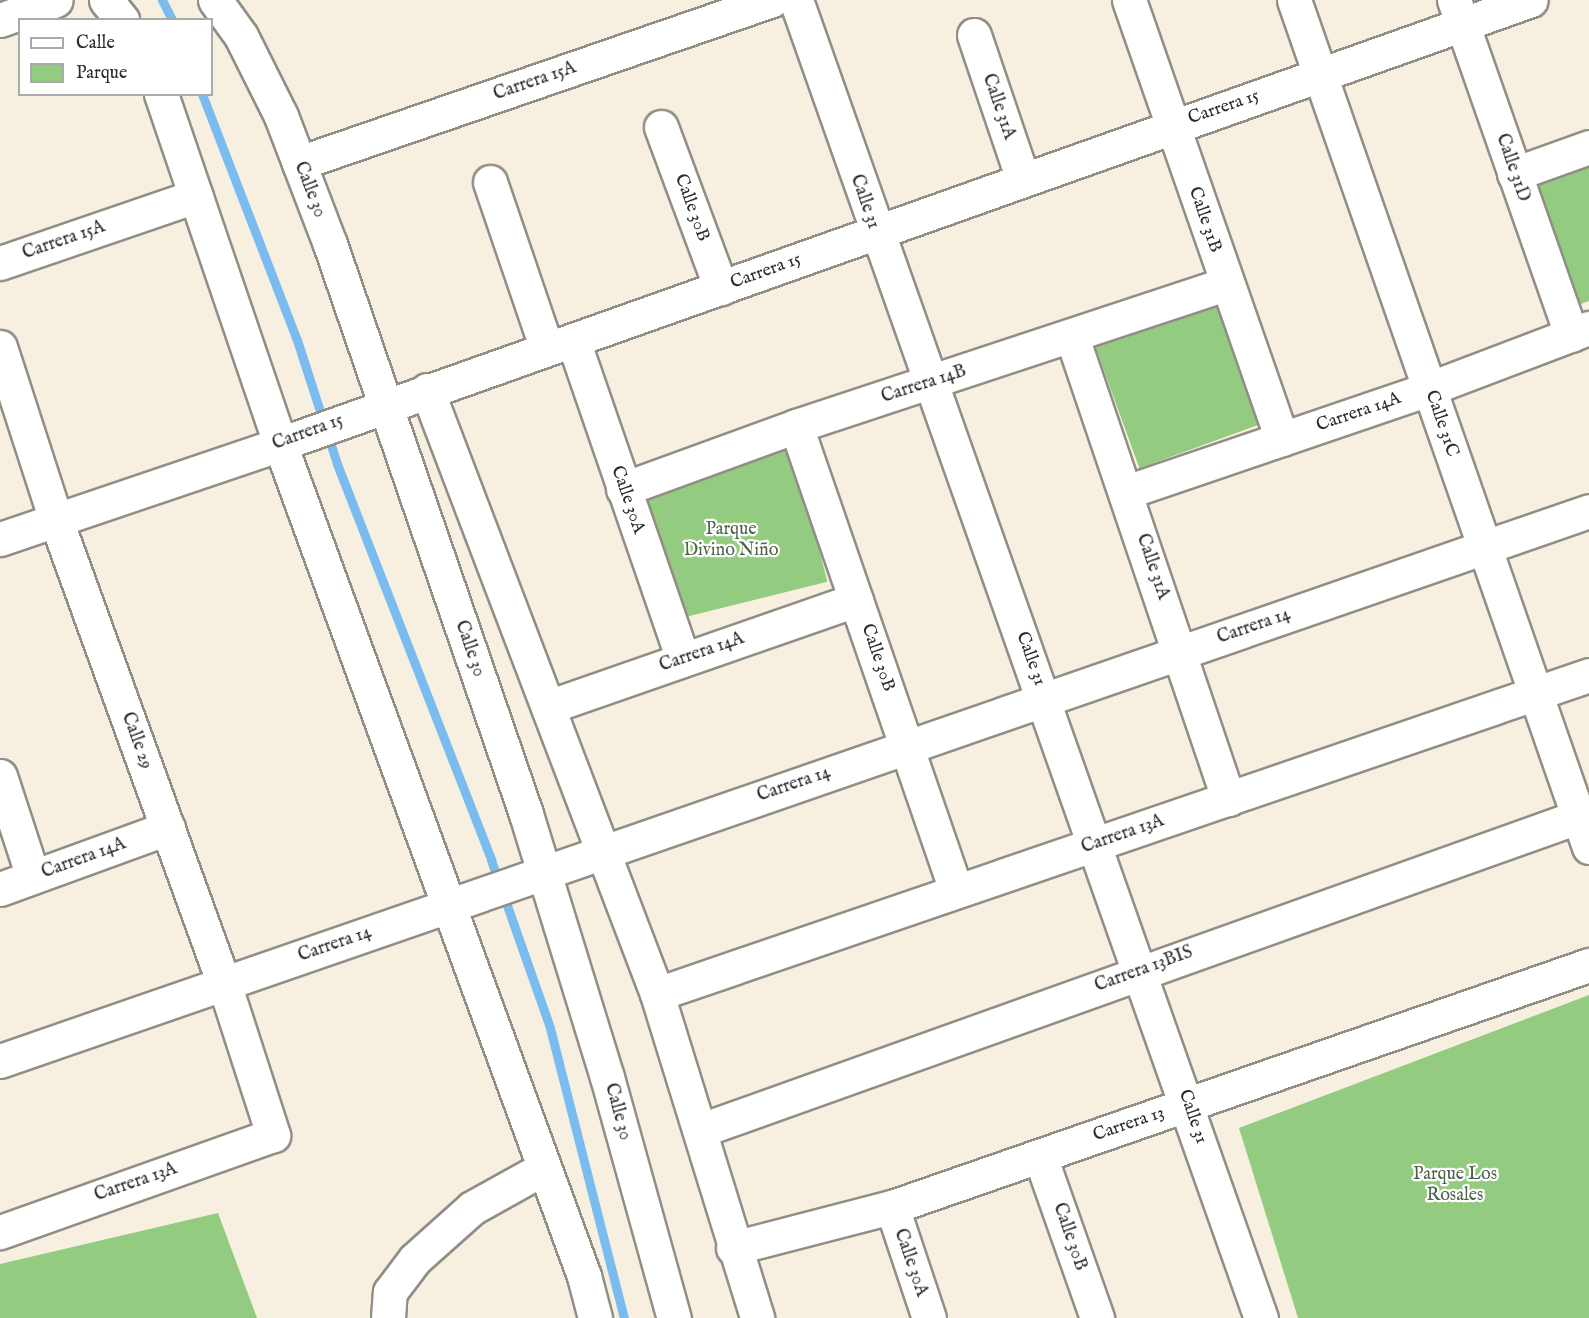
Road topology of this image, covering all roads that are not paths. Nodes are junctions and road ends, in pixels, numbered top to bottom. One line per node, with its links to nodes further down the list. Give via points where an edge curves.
1 (56, 0): 11 (street)
2 (106, 0): 10 (street)
3 (215, 0): 18 (street, Calle 30, via 240,36 281,116)
4 (772, 0): 18 (street, Carrera 15A)
5 (796, 0): 23 (street, Calle 31)
6 (1129, 0): 16 (street, Calle 31B)
7 (1294, 0): 13 (street, Calle 31C)
8 (1531, 0): 9 (street, Carrera 15)
9 (1458, 12): 13 (street, Carrera 15); 19 (street, Calle 31D)
10 (120, 18)
11 (0, 20)
12 (974, 35): 20 (street, Calle 31A)
13 (1320, 75): 16 (street, Carrera 15); 32 (street, Calle 31C)
14 (162, 96): 22 (street)
15 (661, 127): 26 (street, Calle 30B)
16 (1172, 127): 20 (street, Carrera 15); 25 (street, Calle 31B)
17 (1589, 147): 19 (street)
18 (299, 164): 34 (street, Calle 30)
19 (1514, 174): 27 (street, Calle 31D)
20 (1023, 180): 23 (street, Carrera 15)
21 (490, 182): 29 (street, Calle 30A)
22 (196, 196): 24 (street, Carrera 15A); 37 (street)
23 (874, 232): 26 (street, Carrera 15); 31 (street, Calle 31)
24 (0, 263)
25 (1226, 284): 28 (street, Carrera 14B); 36 (street, Calle 31B)
26 (721, 288): 29 (street, Carrera 15)
27 (1580, 332): 32 (street, Carrera 14A)
28 (1072, 337): 31 (street, Carrera 14B); 39 (street, Calle 31A)
29 (560, 344): 33 (street, Carrera 15); 38 (street, Calle 30A)
30 (0, 347): 41 (street, Calle 29)
31 (929, 383): 35 (street, Carrera 14B); 49 (street, Calle 31)
32 (1428, 389): 36 (street, Carrera 14A); 43 (street, Calle 31C)
33 (427, 390): 34 (street, Carrera 15); 50 (street)
34 (384, 404): 37 (street, Carrera 15); 59 (street, Calle 30)
35 (796, 426): 38 (street, Carrera 14B); 44 (street, Calle 30B)
36 (1282, 439): 39 (street, Carrera 14A)
37 (290, 440): 41 (street, Carrera 15); 63 (street)
38 (623, 489): 46 (street, Calle 30A)
39 (1126, 492): 45 (street, Calle 31A)
40 (1589, 511): 43 (street, Carrera 14)
41 (56, 520): 42 (street, Carrera 15); 55 (street, Calle 29)
42 (0, 539)
43 (1483, 548): 45 (street, Carrera 14); 48 (street, Calle 31C)
44 (856, 600): 46 (street, Carrera 14A); 51 (street, Calle 30B)
45 (1181, 652): 49 (street, Carrera 14); 53 (street, Calle 31A)
46 (683, 660): 50 (street, Carrera 14A)
47 (1589, 675): 48 (street, Carrera 13A)
48 (1535, 695): 53 (street, Carrera 13A); 54 (street, Calle 31C)
49 (1045, 699): 51 (street, Carrera 14); 56 (street, Calle 31)
50 (548, 707): 58 (street)
51 (908, 746): 58 (street, Carrera 14); 62 (street, Calle 30B)
52 (0, 776): 60 (street)
53 (1228, 799): 56 (street, Carrera 13A)
54 (1584, 815): 57 (street, Calle 31C); 65 (street, Carrera 13BIS)
55 (168, 828): 60 (street, Carrera 14A); 66 (street, Calle 29)
56 (1095, 844): 62 (street, Carrera 13A); 65 (street, Calle 31)
57 (1589, 847)
58 (604, 850): 59 (street, Carrera 14); 67 (street)
59 (533, 875): 63 (street, Carrera 14); 79 (street, Calle 30, via 607,1077)
60 (33, 877): 61 (street, Carrera 14A)
61 (0, 889)
62 (956, 891): 67 (street, Carrera 13A)
63 (459, 902): 66 (street, Carrera 14); 73 (street)
64 (1589, 965): 69 (street, Carrera 13)
65 (1140, 971): 69 (street, Calle 31); 70 (street, Carrera 13BIS)
66 (224, 983): 68 (street, Carrera 14); 71 (street, Calle 29)
67 (657, 994): 70 (street)
68 (0, 1061)
69 (1188, 1104): 72 (street, Carrera 13); 83 (street, Calle 31)
70 (701, 1130): 76 (street)
71 (273, 1135): 75 (street, Carrera 13A)
72 (1040, 1156): 74 (street, Carrera 13); 82 (street, Calle 30B)
73 (542, 1168): 77 (street, via 472,1208 415,1259 390,1292); 78 (street, via 584,1276)
74 (891, 1207): 76 (street, Carrera 13); 81 (street, Calle 30A)
75 (0, 1232)
76 (733, 1248): 80 (street)
77 (388, 1318)
78 (594, 1318)
79 (674, 1318)
80 (757, 1318)
81 (929, 1318)
82 (1097, 1318)
83 (1261, 1318)

